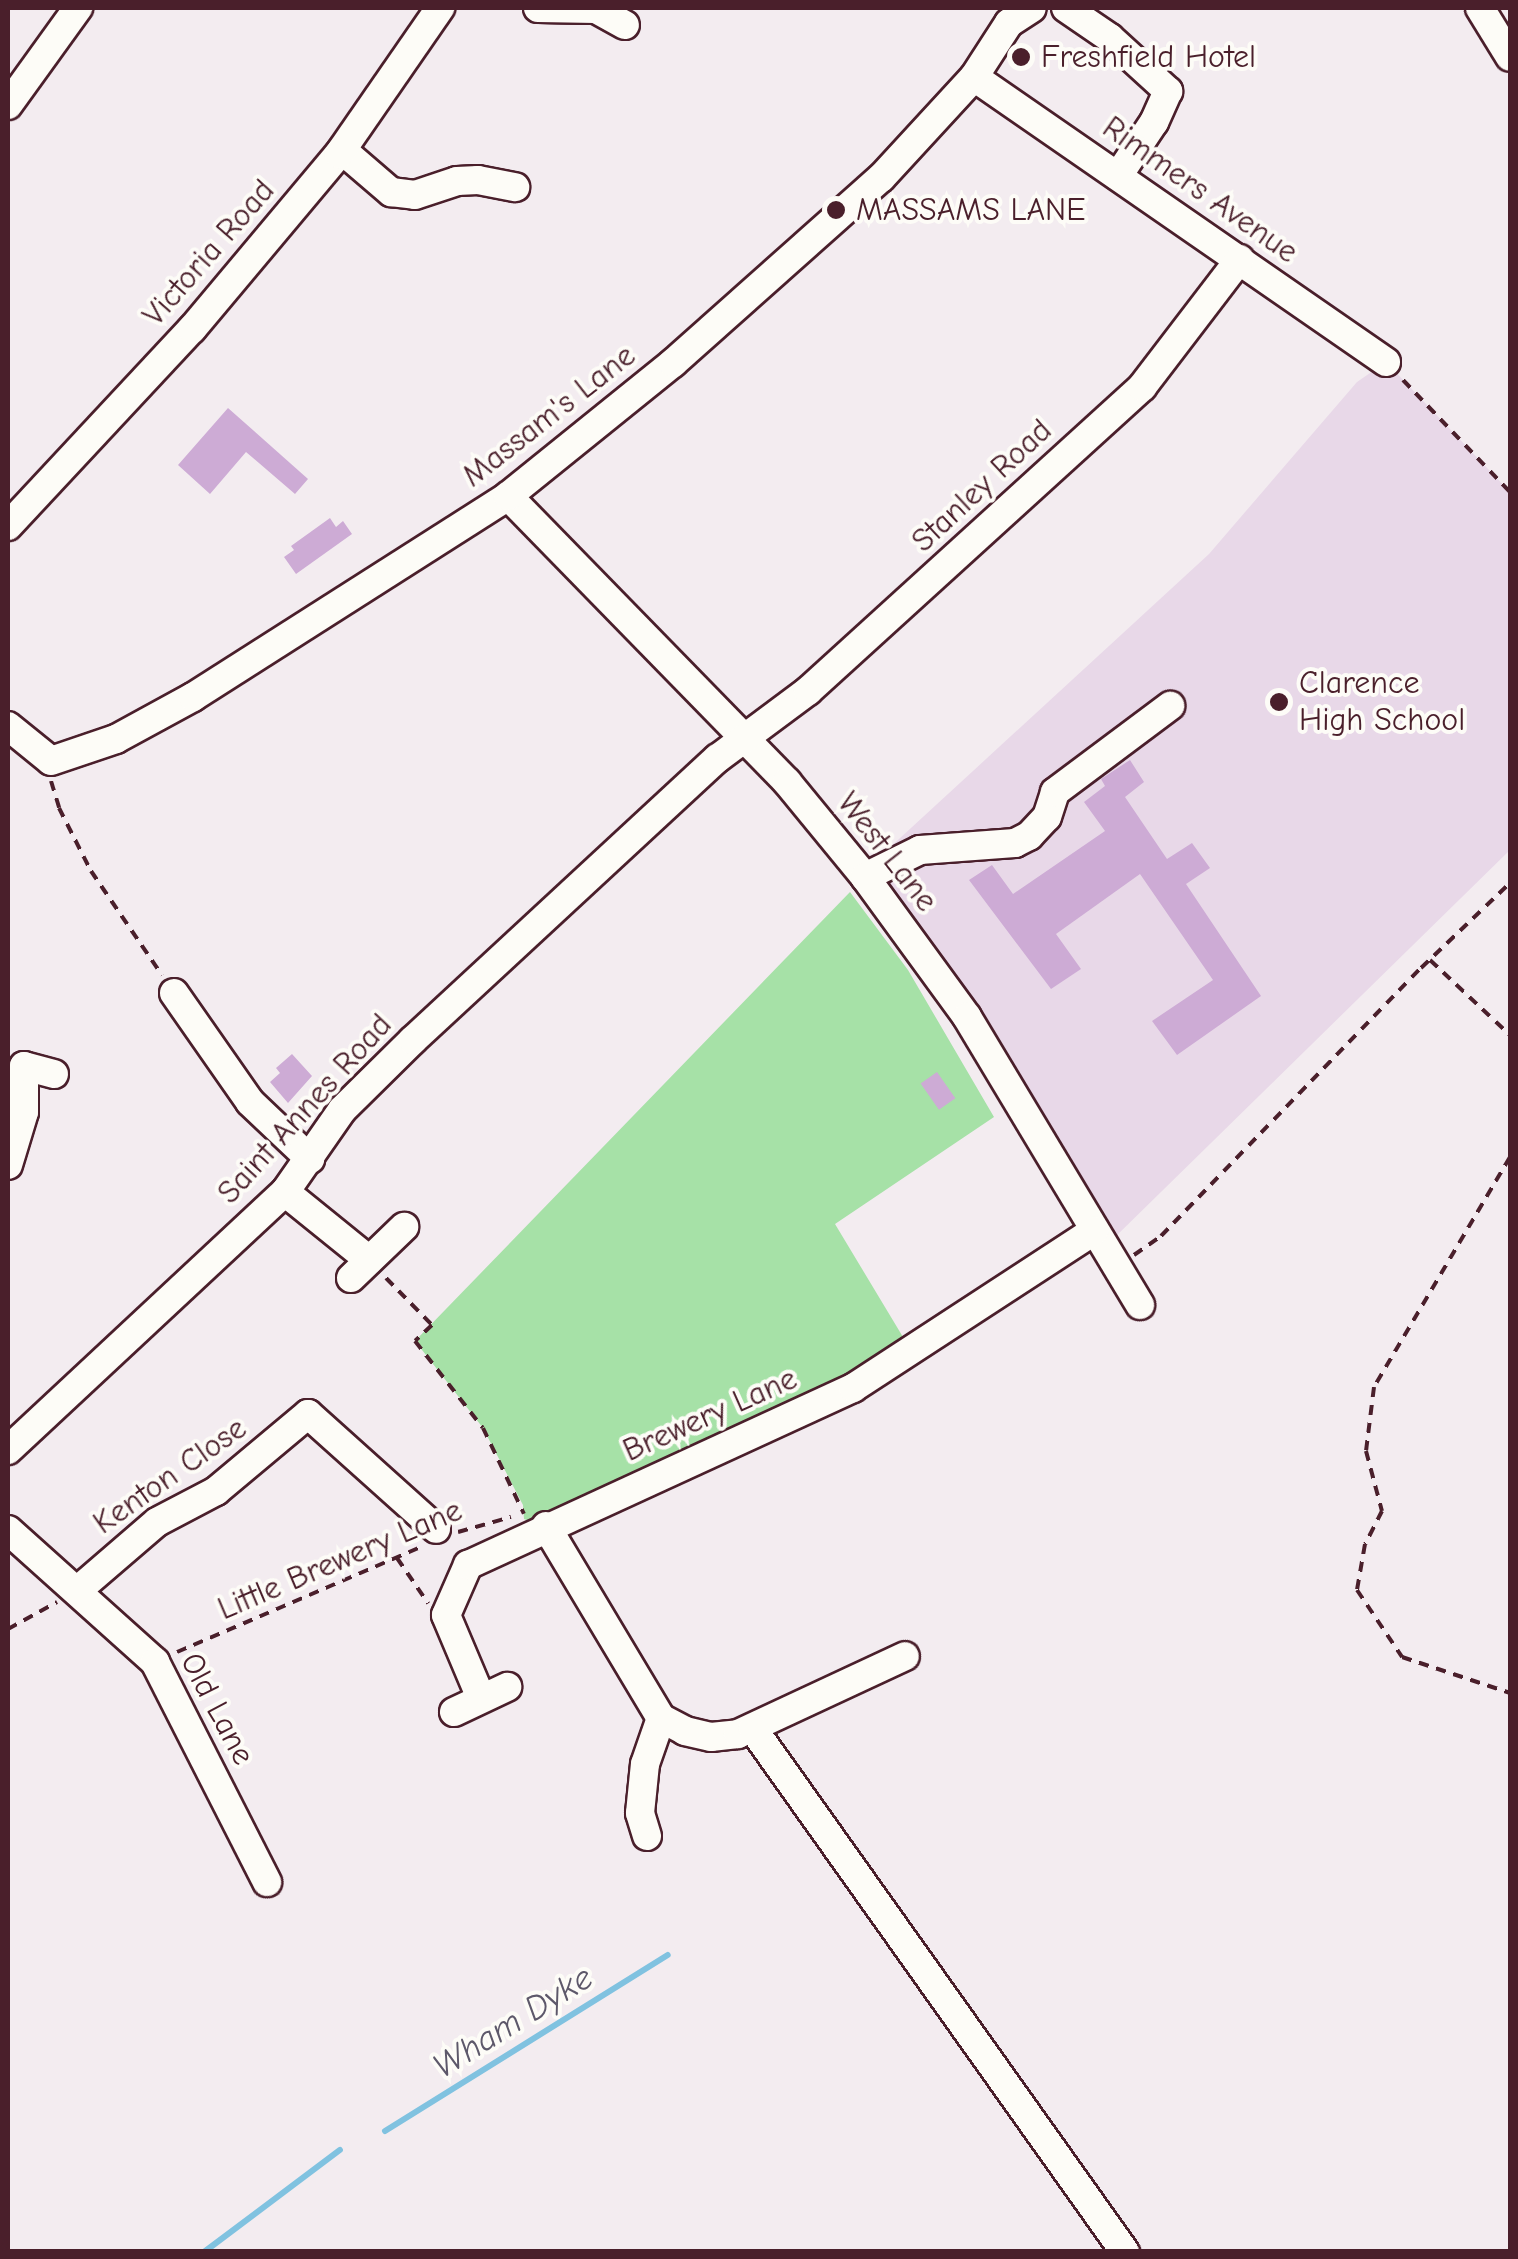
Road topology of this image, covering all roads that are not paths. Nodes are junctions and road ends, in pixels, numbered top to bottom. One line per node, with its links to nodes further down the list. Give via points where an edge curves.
1 (78, 8): 10 (street)
2 (440, 8): 11 (street, Victoria Road)
3 (538, 8): 7 (street, via 596,8)
4 (1066, 8): 12 (street, via 1168,90)
5 (1480, 8): 8 (street)
6 (1014, 13): 9 (street, Massam's Lane)
7 (625, 25)
8 (1510, 57)
9 (974, 77): 12 (street, Rimmers Avenue); 16 (street, Massam's Lane, via 882,178 674,363)
10 (8, 105)
11 (342, 150): 13 (street, via 391,192 415,195 478,180); 17 (street, Victoria Road, via 192,329)
12 (1118, 176): 14 (street, Rimmers Avenue)
13 (515, 187)
14 (1240, 259): 15 (street, Rimmers Avenue); 20 (street, Stanley Road, via 1142,387)
15 (1386, 362)
16 (508, 496): 19 (street, Massam's Lane, via 116,739 51,761); 20 (street, West Lane)
17 (8, 526)
18 (1170, 706): 21 (street, via 1055,792 1047,816 1029,836 1015,843 920,850)
19 (8, 726)
20 (746, 739): 21 (street, West Lane); 24 (street, Saint Annes Road, via 413,1040 342,1110)
21 (865, 876): 28 (street, West Lane, via 967,1017)
22 (174, 992): 24 (street, via 250,1102)
23 (54, 1074): 25 (street, via 24,1066 24,1112)
24 (310, 1160): 26 (street, Saint Annes Road)
25 (8, 1165)
26 (285, 1192): 27 (street, via 360,1269); 30 (street, Saint Annes Road)
27 (404, 1226)
28 (1094, 1230): 29 (street, West Lane); 31 (street, Brewery Lane, via 852,1388 733,1446)
29 (1140, 1306)
30 (8, 1450)
31 (535, 1522): 37 (street, Brewery Lane, via 468,1564 446,1615); 39 (street)
32 (8, 1530): 34 (street, Old Lane)
33 (438, 1536): 34 (street, Kenton Close, via 308,1414 216,1491 136,1538)
34 (78, 1590): 42 (street, Old Lane, via 155,1662)
35 (905, 1656): 40 (street)
36 (507, 1687): 37 (street)
37 (481, 1698): 38 (street)
38 (454, 1712)
39 (662, 1718): 40 (street, via 711,1737); 41 (street, via 645,1764 640,1813)
40 (752, 1728): 43 (street)
41 (648, 1836)
42 (267, 1882)
43 (1125, 2252)

